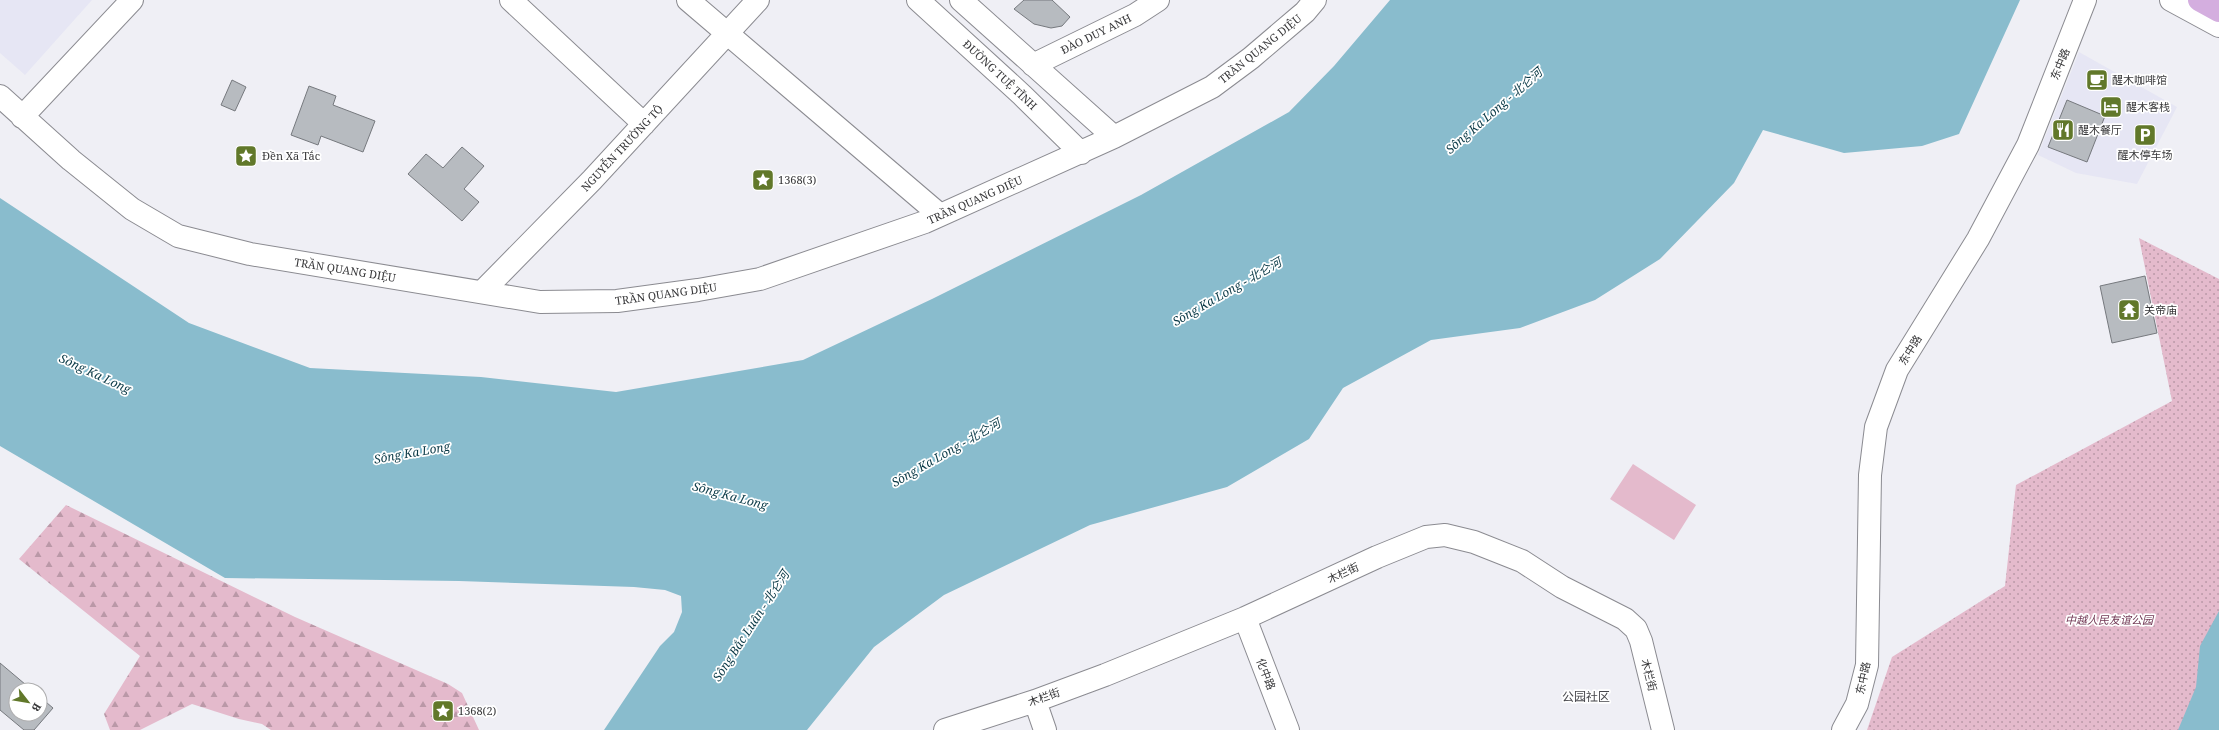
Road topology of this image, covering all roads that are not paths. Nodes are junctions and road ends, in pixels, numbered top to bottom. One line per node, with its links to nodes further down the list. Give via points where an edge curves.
1 (132, 0): 17 (street)
2 (511, 0): 18 (street)
3 (688, 0): 14 (street)
4 (758, 0): 14 (street, NGUYỄN TRƯỜNG TỘ)
5 (918, 0): 20 (street, ĐƯỜNG TUỆ TĨNH)
6 (961, 0): 15 (street)
7 (1158, 0): 15 (street, ĐÀO DUY ANH, via 1135,15)
8 (1315, 0): 19 (street, TRẦN QUANG DIỆU, via 1305,12 1251,58 1212,87)
9 (2085, 0): 29 (street, 东中路, via 2028,145 1978,239 1898,370 1876,427 1870,475 1867,665 1857,704)
10 (2171, 0): 13 (street)
11 (2198, 0): 12 (main road)
12 (2219, 11)
13 (2219, 26)
14 (726, 35): 18 (street, NGUYỄN TRƯỜNG TỘ); 21 (street)
15 (1032, 64): 19 (street)
16 (0, 96): 17 (street, TRẦN QUANG DIỆU)
17 (22, 117): 22 (street, TRẦN QUANG DIỆU, via 132,209 178,236 250,254)
18 (644, 124): 22 (street, NGUYỄN TRƯỜNG TỘ)
19 (1114, 137): 20 (street, TRẦN QUANG DIỆU)
20 (1081, 153): 21 (street, TRẦN QUANG DIỆU)
21 (940, 215): 22 (street, TRẦN QUANG DIỆU, via 760,279 698,290 617,302 540,302)
22 (482, 292)
23 (1245, 618): 24 (street, 木栏街); 27 (street, 化中路); 28 (street, 木栏街, via 1426,537 1445,535 1474,542 1522,561 1562,587 1626,619 1636,629 1641,642)
24 (1034, 701): 25 (street, 木栏街); 26 (street)
25 (945, 730)
26 (1045, 730)
27 (1288, 730)
28 (1664, 730)
29 (1843, 730)

